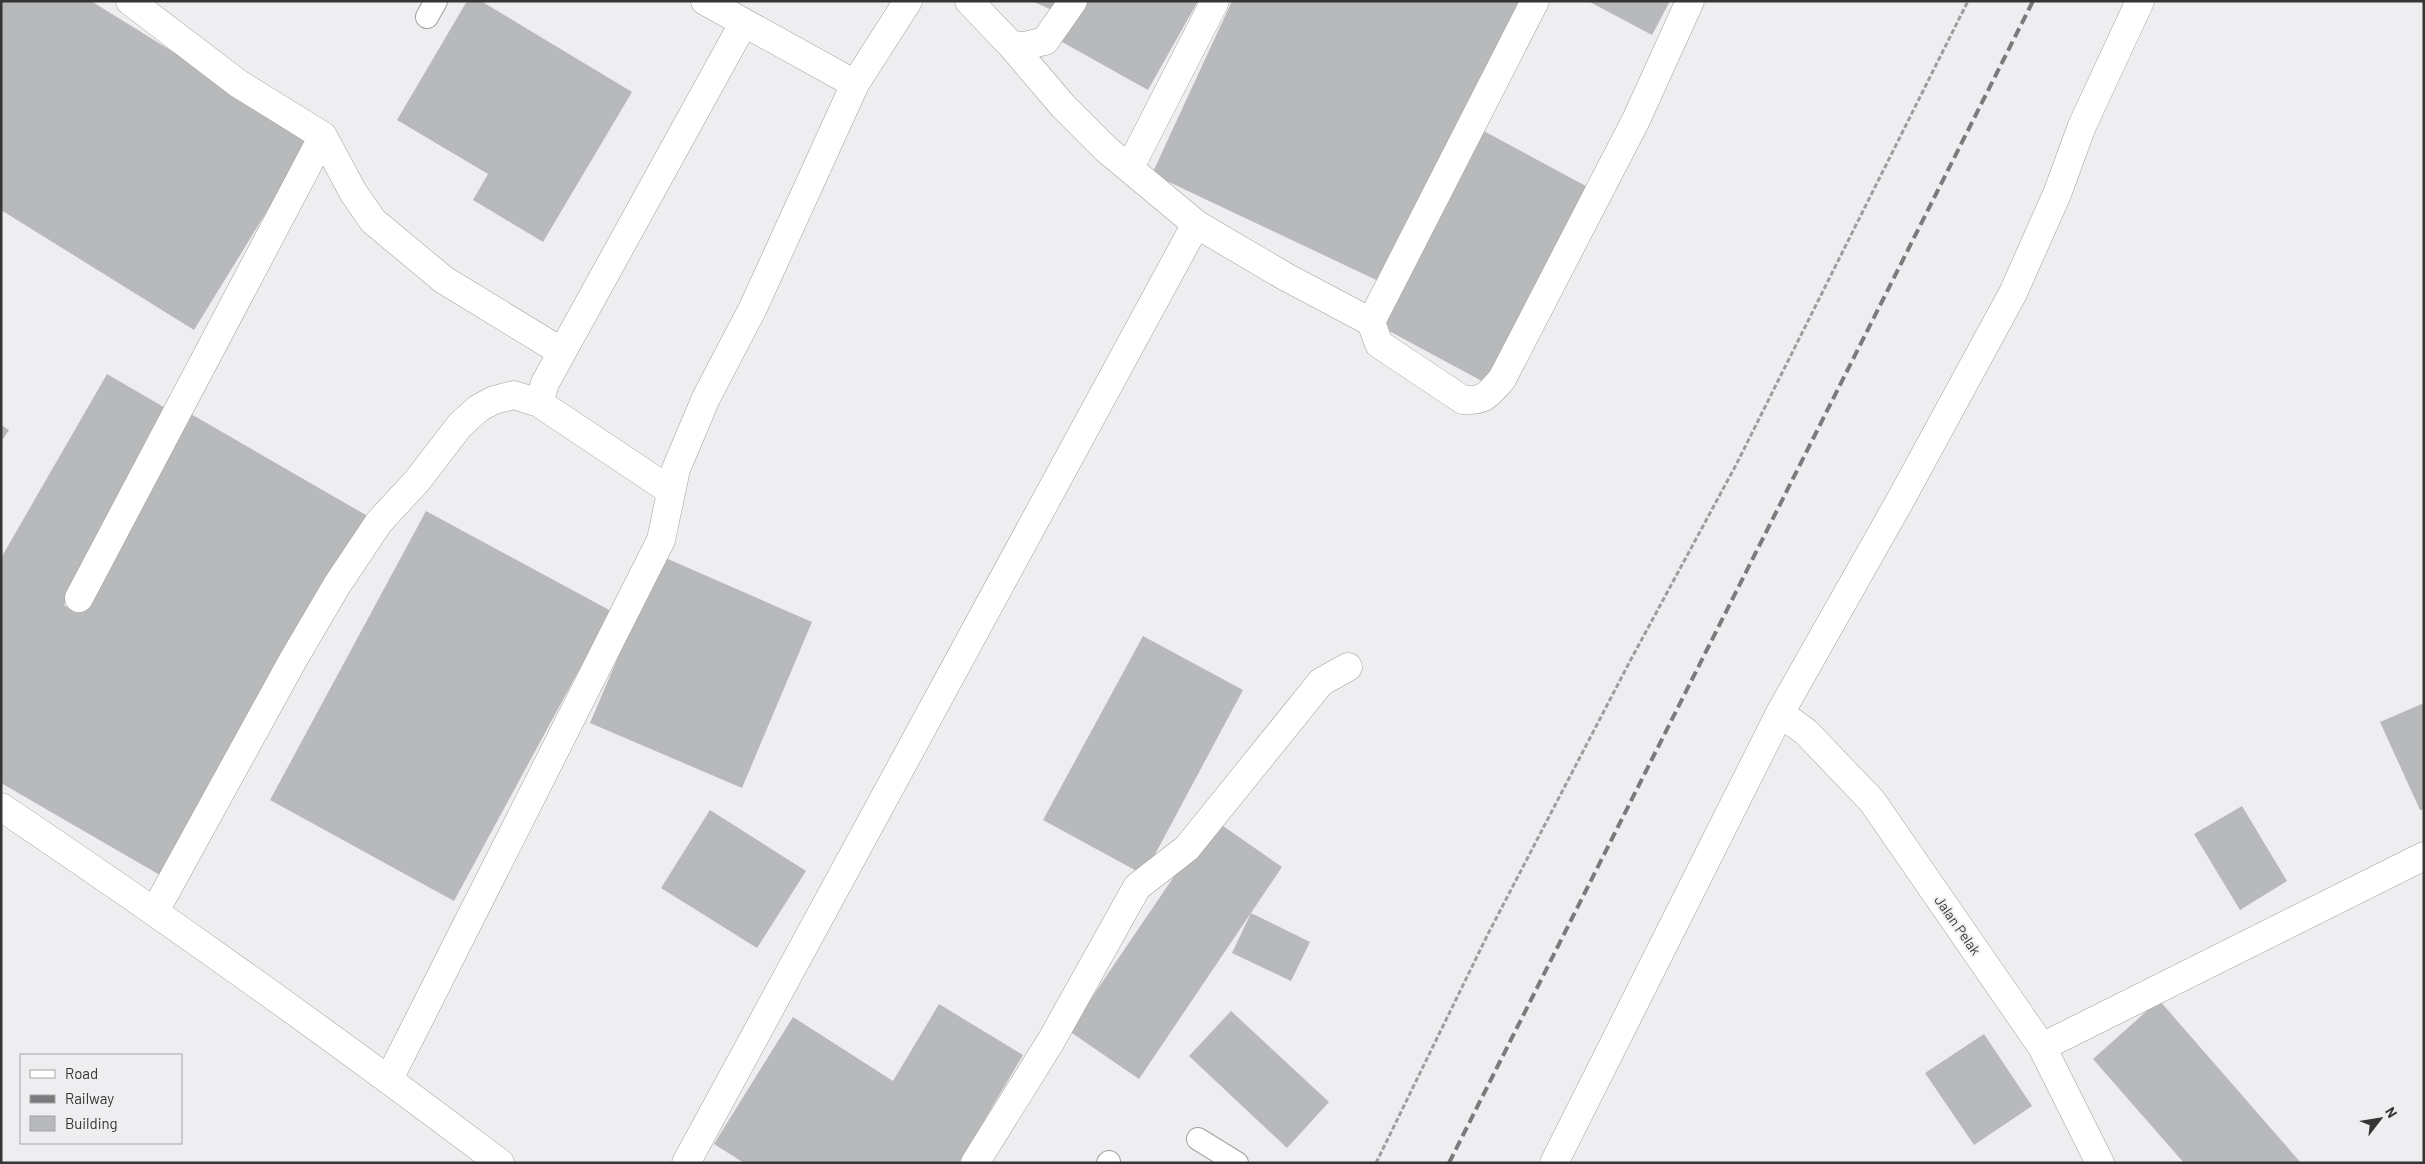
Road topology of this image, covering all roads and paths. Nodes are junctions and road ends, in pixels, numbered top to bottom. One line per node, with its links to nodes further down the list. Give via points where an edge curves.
1 (130, 1): 14 (street, via 239,84)
2 (705, 1): 11 (street)
3 (908, 1): 13 (street)
4 (970, 1): 12 (street)
5 (1073, 1): 12 (street, via 1045,41 1024,46)
6 (1215, 1): 15 (street)
7 (1535, 1): 17 (street)
8 (1690, 1): 17 (street, via 1636,120 1502,379 1490,394 1479,401 1463,400 1379,344)
9 (1968, 1): 34 (path, via 1736,465 1488,934)
10 (2140, 1): 23 (street, via 2082,126 2047,218 2013,293)
11 (743, 24): 13 (street); 18 (street)
12 (1011, 45): 15 (street, via 1063,106 1106,149)
13 (855, 84): 20 (street, via 753,308 706,398 676,468)
14 (322, 136): 18 (street, via 373,221 444,280); 21 (street)
15 (1130, 167): 16 (street)
16 (1196, 224): 17 (street); 31 (street)
17 (1371, 322)
18 (562, 352): 19 (street, via 545,383)
19 (539, 403): 20 (street); 26 (street, via 514,395 479,408 460,425 417,481 379,522 292,660)
20 (671, 490): 28 (street, via 661,540)
21 (79, 598)
22 (1348, 666): 32 (street, via 1321,682 1187,848 1137,887 1051,1041)
23 (1780, 713): 27 (street, Jalan Pelak, via 1806,732 1872,801); 35 (street)
24 (1, 807): 26 (street)
25 (2424, 856): 27 (street)
26 (155, 911): 28 (street)
27 (2042, 1047): 36 (street, Jalan Pelak)
28 (389, 1079): 30 (street)
29 (1198, 1139): 33 (lane)
30 (500, 1163)
31 (686, 1163)
32 (975, 1163)
33 (1237, 1163)
34 (1376, 1163)
35 (1554, 1163)
36 (2100, 1163)

